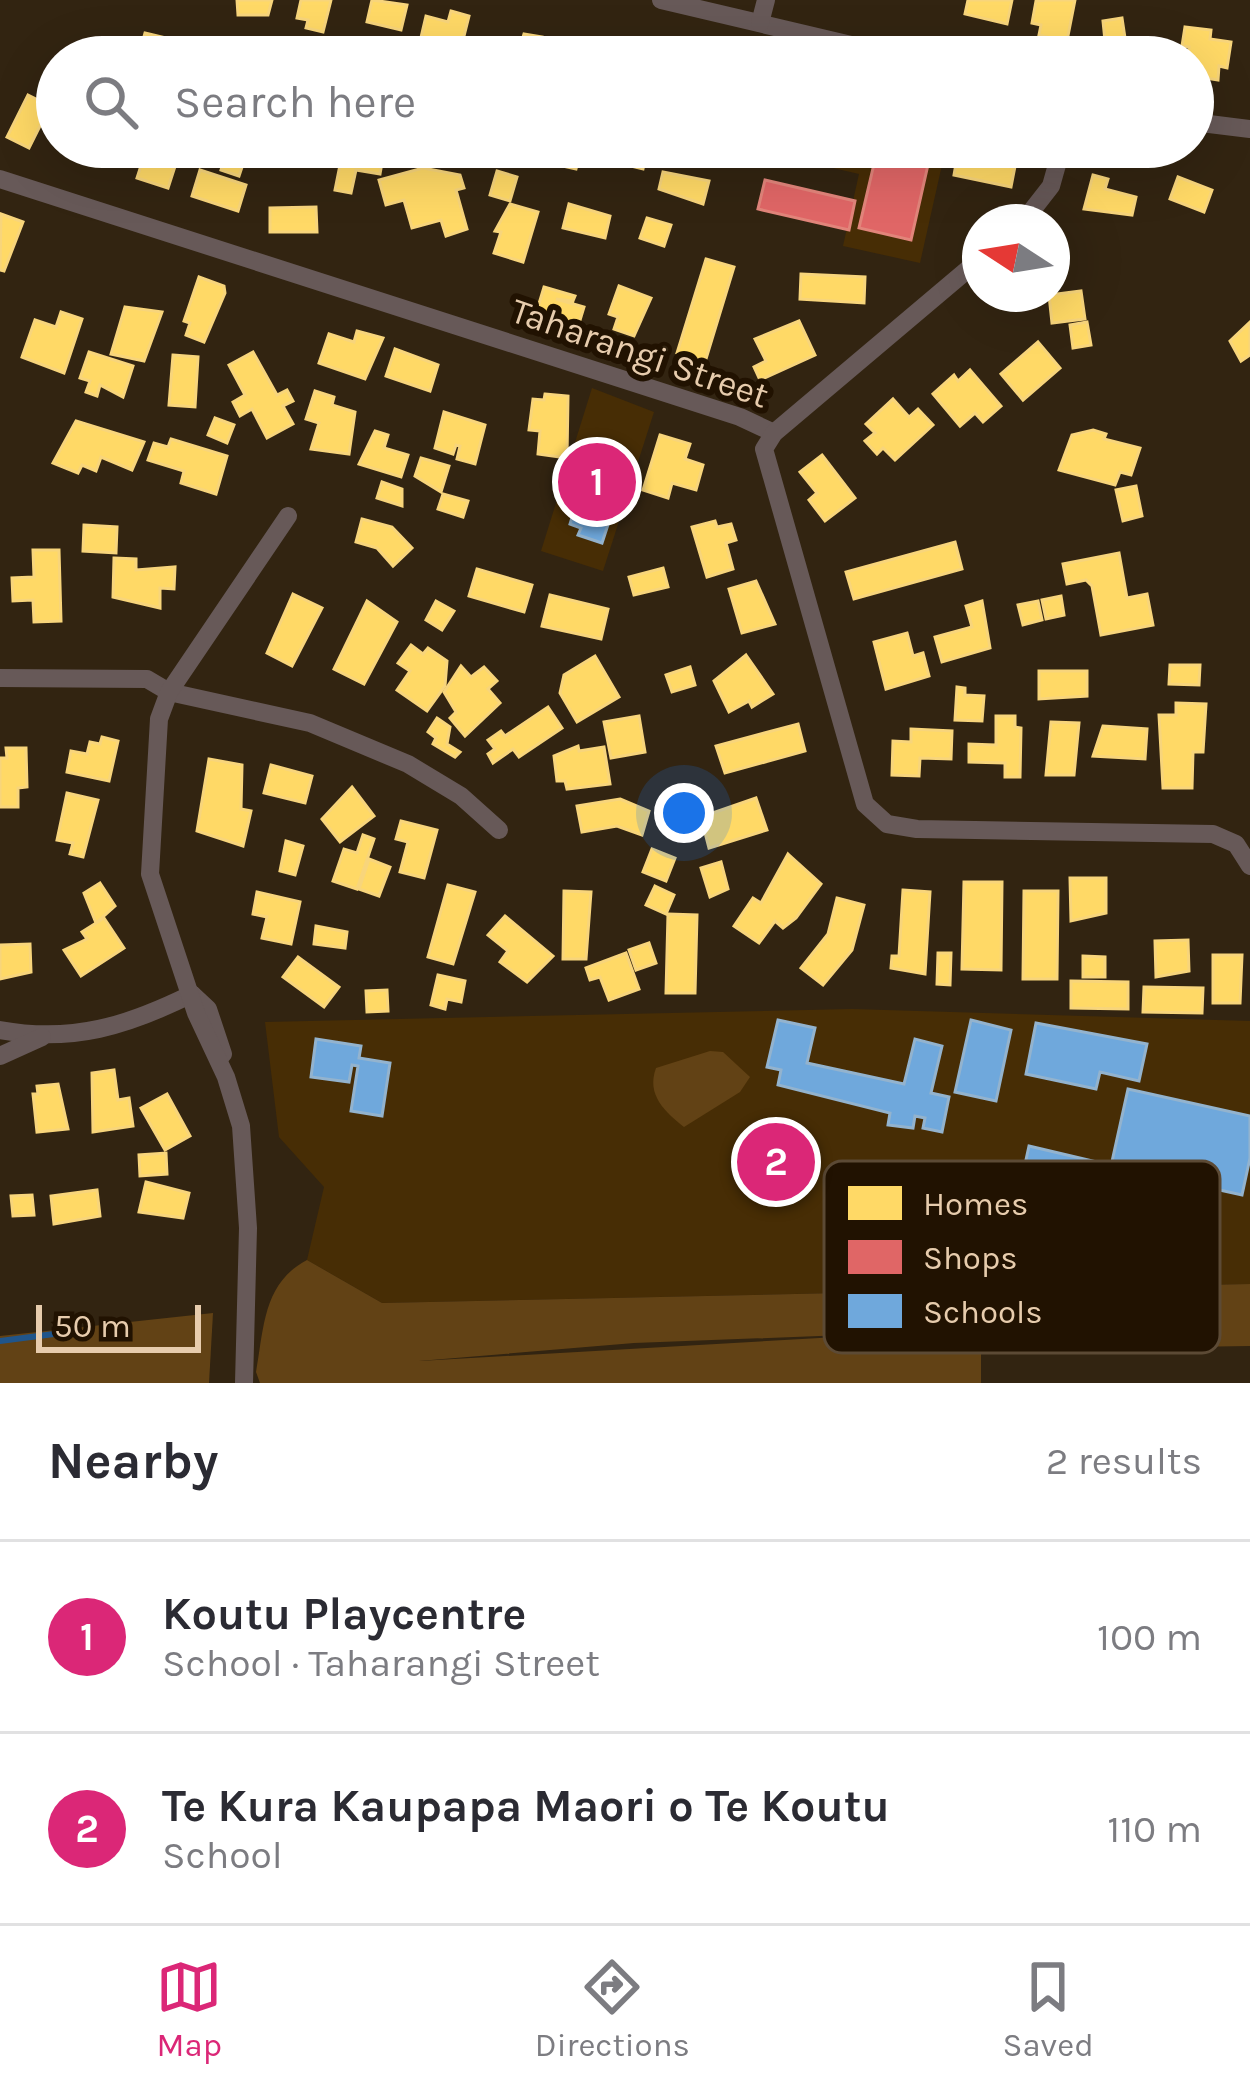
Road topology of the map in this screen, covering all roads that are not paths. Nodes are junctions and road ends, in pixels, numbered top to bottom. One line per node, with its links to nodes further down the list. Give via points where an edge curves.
1 (661, 0): 3 (street)
2 (766, 0): 3 (street)
3 (760, 23): 4 (street)
4 (814, 36)
5 (1214, 125): 6 (street)
6 (1250, 129)
7 (1056, 168): 9 (street)
8 (0, 179): 11 (street, Taharangi Street)
9 (1037, 204)
10 (962, 274): 11 (street)
11 (774, 434): 16 (street, Taharangi Street, via 763,457 857,783 874,816 917,829 1213,834 1236,844)
12 (288, 516): 14 (street)
13 (0, 678): 14 (street, via 143,679)
14 (169, 692): 15 (street, via 357,740 461,796); 17 (street, via 158,719 150,874)
15 (500, 830)
16 (1250, 866)
17 (192, 994): 19 (street, via 115,1029); 21 (street, via 241,1126)
18 (0, 1030): 19 (street)
19 (42, 1037): 20 (street)
20 (0, 1055)
21 (244, 1383)

